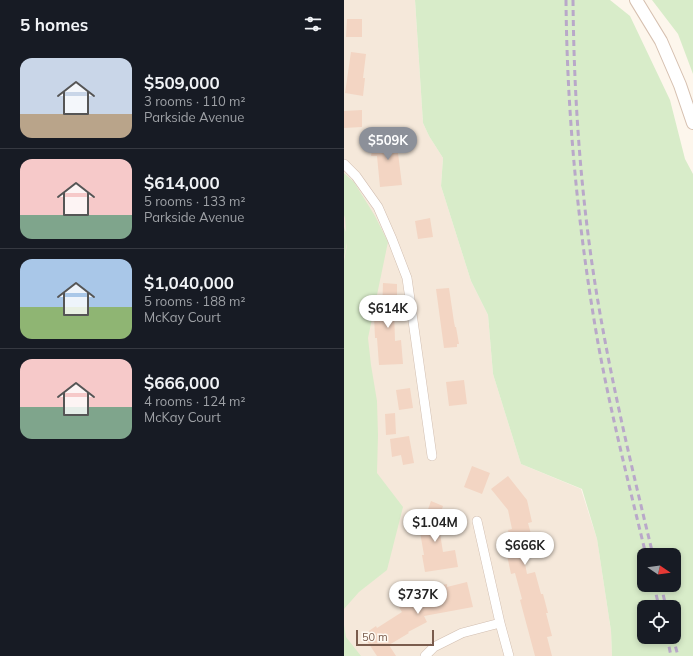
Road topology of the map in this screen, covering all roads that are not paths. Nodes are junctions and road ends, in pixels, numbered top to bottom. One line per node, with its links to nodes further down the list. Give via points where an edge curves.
1 (636, 0): 2 (main road, via 661,41)
2 (693, 123)
3 (344, 164): 4 (street, via 378,207 407,278)
4 (432, 456)
5 (477, 521): 6 (street)
6 (500, 623): 7 (street, via 462,634 434,647); 8 (street)
7 (425, 656)
8 (509, 656)

